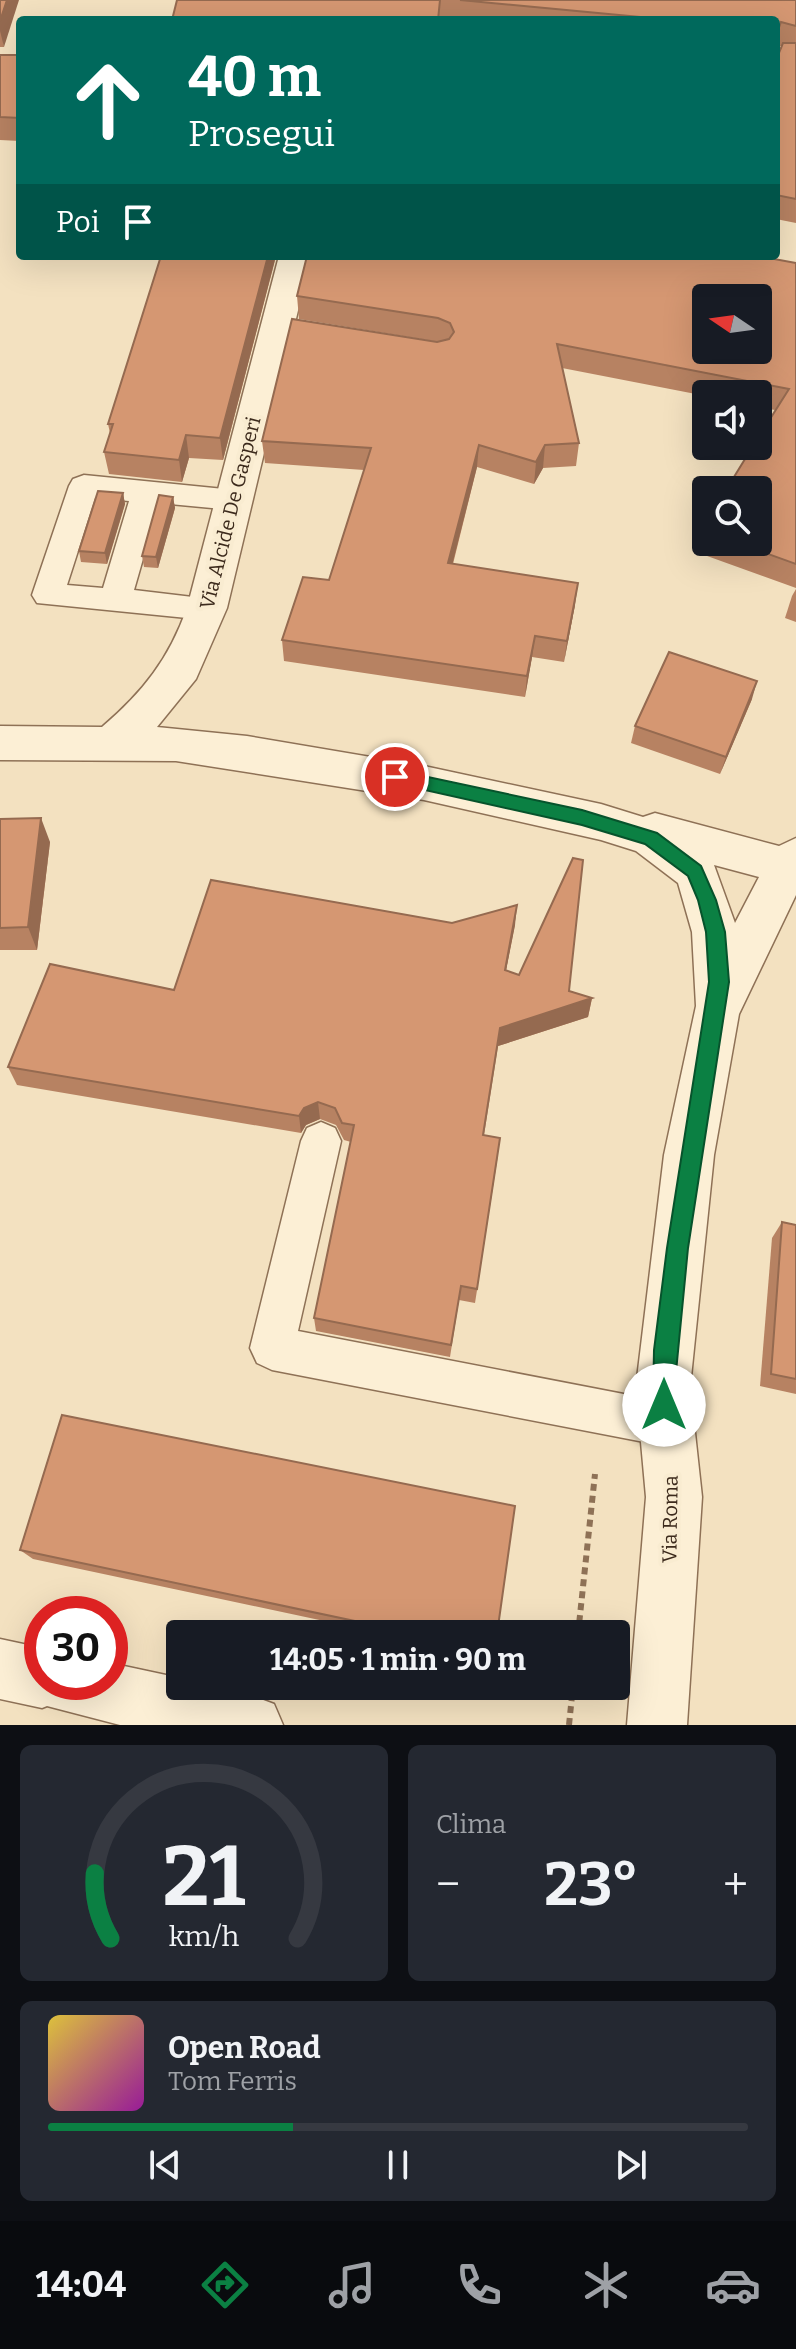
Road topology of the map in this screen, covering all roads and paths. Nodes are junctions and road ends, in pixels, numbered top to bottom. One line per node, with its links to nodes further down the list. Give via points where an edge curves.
1 (295, 260): 3 (street, Via Alcide De Gasperi, via 292,330)
2 (147, 492): 3 (lane); 4 (lane); 4 (lane, via 84,486 48,595)
3 (233, 499): 5 (street, Via Alcide De Gasperi)
4 (115, 601): 5 (lane)
5 (207, 608): 6 (street, Via Alcide De Gasperi, via 173,685)
6 (113, 742): 7 (street); 8 (street, via 176,744 307,761)
7 (0, 743)
8 (601, 822): 9 (street); 10 (street, via 651,838 695,871 715,932)
9 (792, 861): 10 (street, Via Roma)
10 (716, 1014): 12 (street, Via Roma, via 677,1248 665,1350)
11 (321, 1141): 12 (lane, via 272,1348)
12 (665, 1424): 21 (street, Via Roma, via 674,1497)
13 (595, 1474): 14 (path)
14 (579, 1620)
15 (0, 1669): 16 (street)
16 (24, 1674)
17 (128, 1697): 19 (street)
18 (572, 1700): 20 (path)
19 (253, 1725)
20 (569, 1725)
21 (657, 1725)

